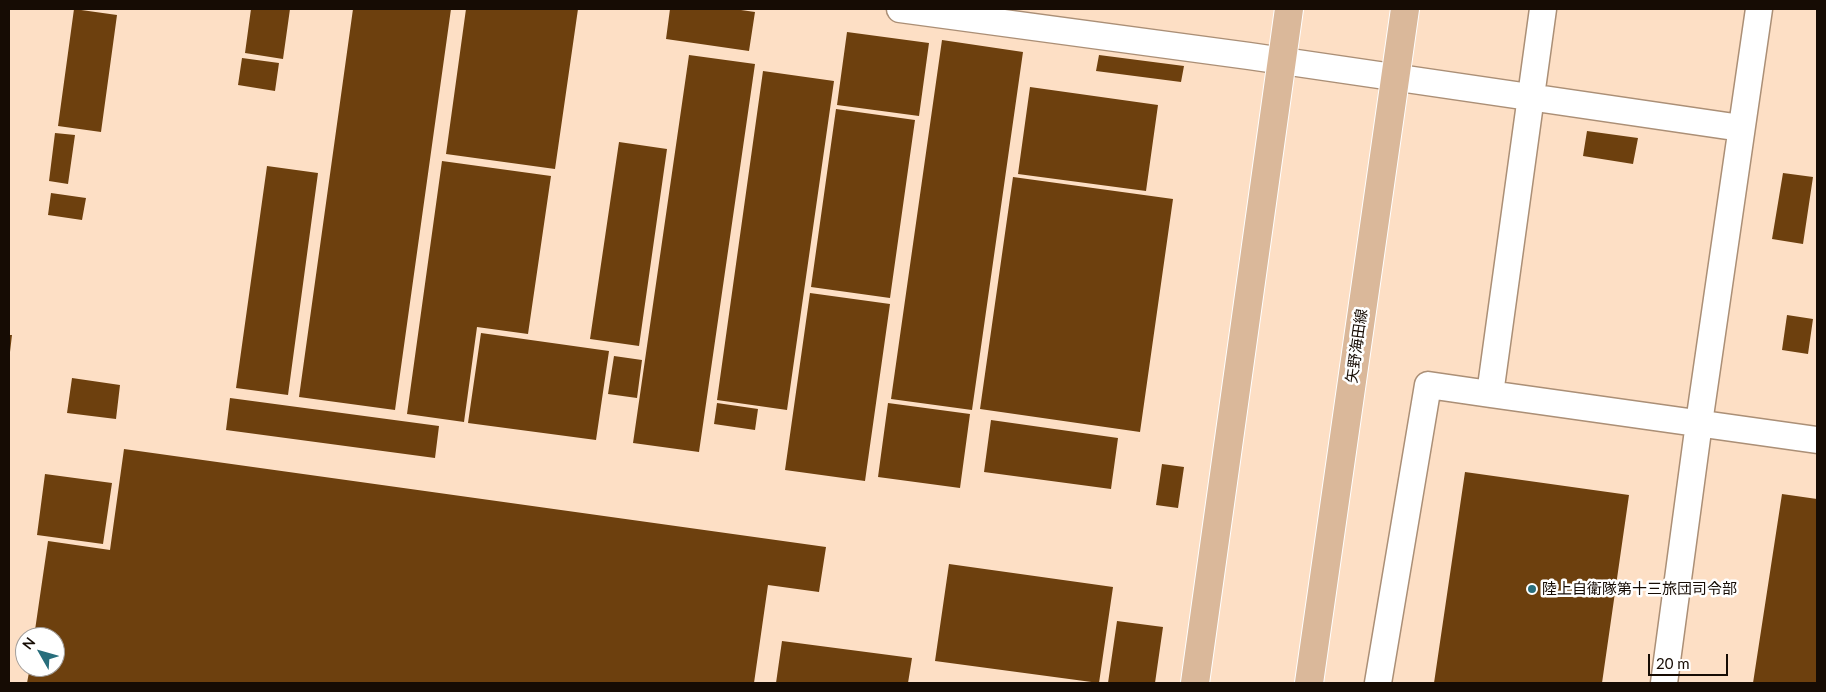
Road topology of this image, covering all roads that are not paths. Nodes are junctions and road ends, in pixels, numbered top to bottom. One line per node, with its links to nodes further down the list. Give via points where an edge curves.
1 (900, 9): 6 (street)
2 (1289, 9): 6 (main road)
3 (1405, 9): 7 (main road, 矢野海田線)
4 (1543, 9): 8 (street)
5 (1759, 9): 9 (street)
6 (1282, 61): 7 (street); 13 (main road)
7 (1395, 77): 8 (street); 14 (main road, 矢野海田線)
8 (1530, 98): 9 (street); 10 (street)
9 (1742, 128): 11 (street)
10 (1490, 394): 11 (street); 15 (street, via 1428,385)
11 (1699, 424): 12 (street); 16 (street)
12 (1817, 440)
13 (1195, 683)
14 (1310, 683)
15 (1378, 683)
16 (1664, 683)

